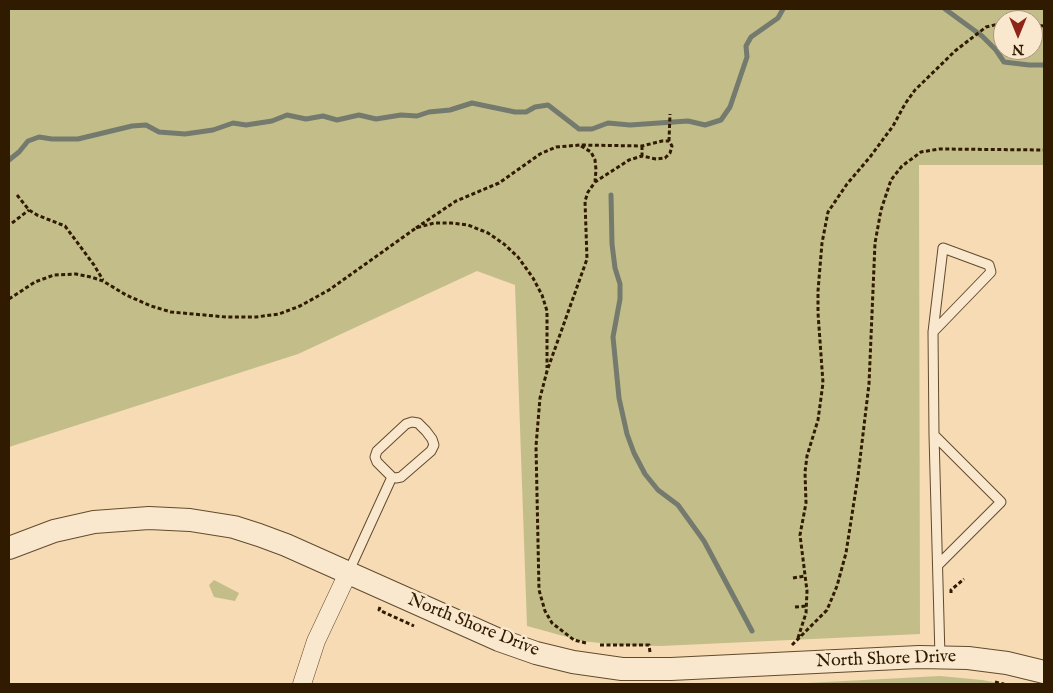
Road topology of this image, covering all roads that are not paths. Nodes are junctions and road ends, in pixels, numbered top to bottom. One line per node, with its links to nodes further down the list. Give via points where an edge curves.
1 (933, 332): 1 (lane, via 991,272 988,265 943,248); 2 (lane)
2 (934, 434): 5 (lane); 5 (lane, via 1001,502)
3 (392, 477): 3 (lane, via 401,477 434,445 418,423 406,424 377,450 377,462); 6 (lane)
4 (9, 548): 6 (street, North Shore Drive, via 54,531 94,522 149,518 190,520 234,527 259,535)
5 (938, 565): 7 (lane)
6 (348, 573): 7 (street, North Shore Drive, via 521,649 592,665 671,668); 9 (street, via 316,641)
7 (940, 658): 8 (street, North Shore Drive, via 968,658)
8 (1044, 672)
9 (302, 684)

